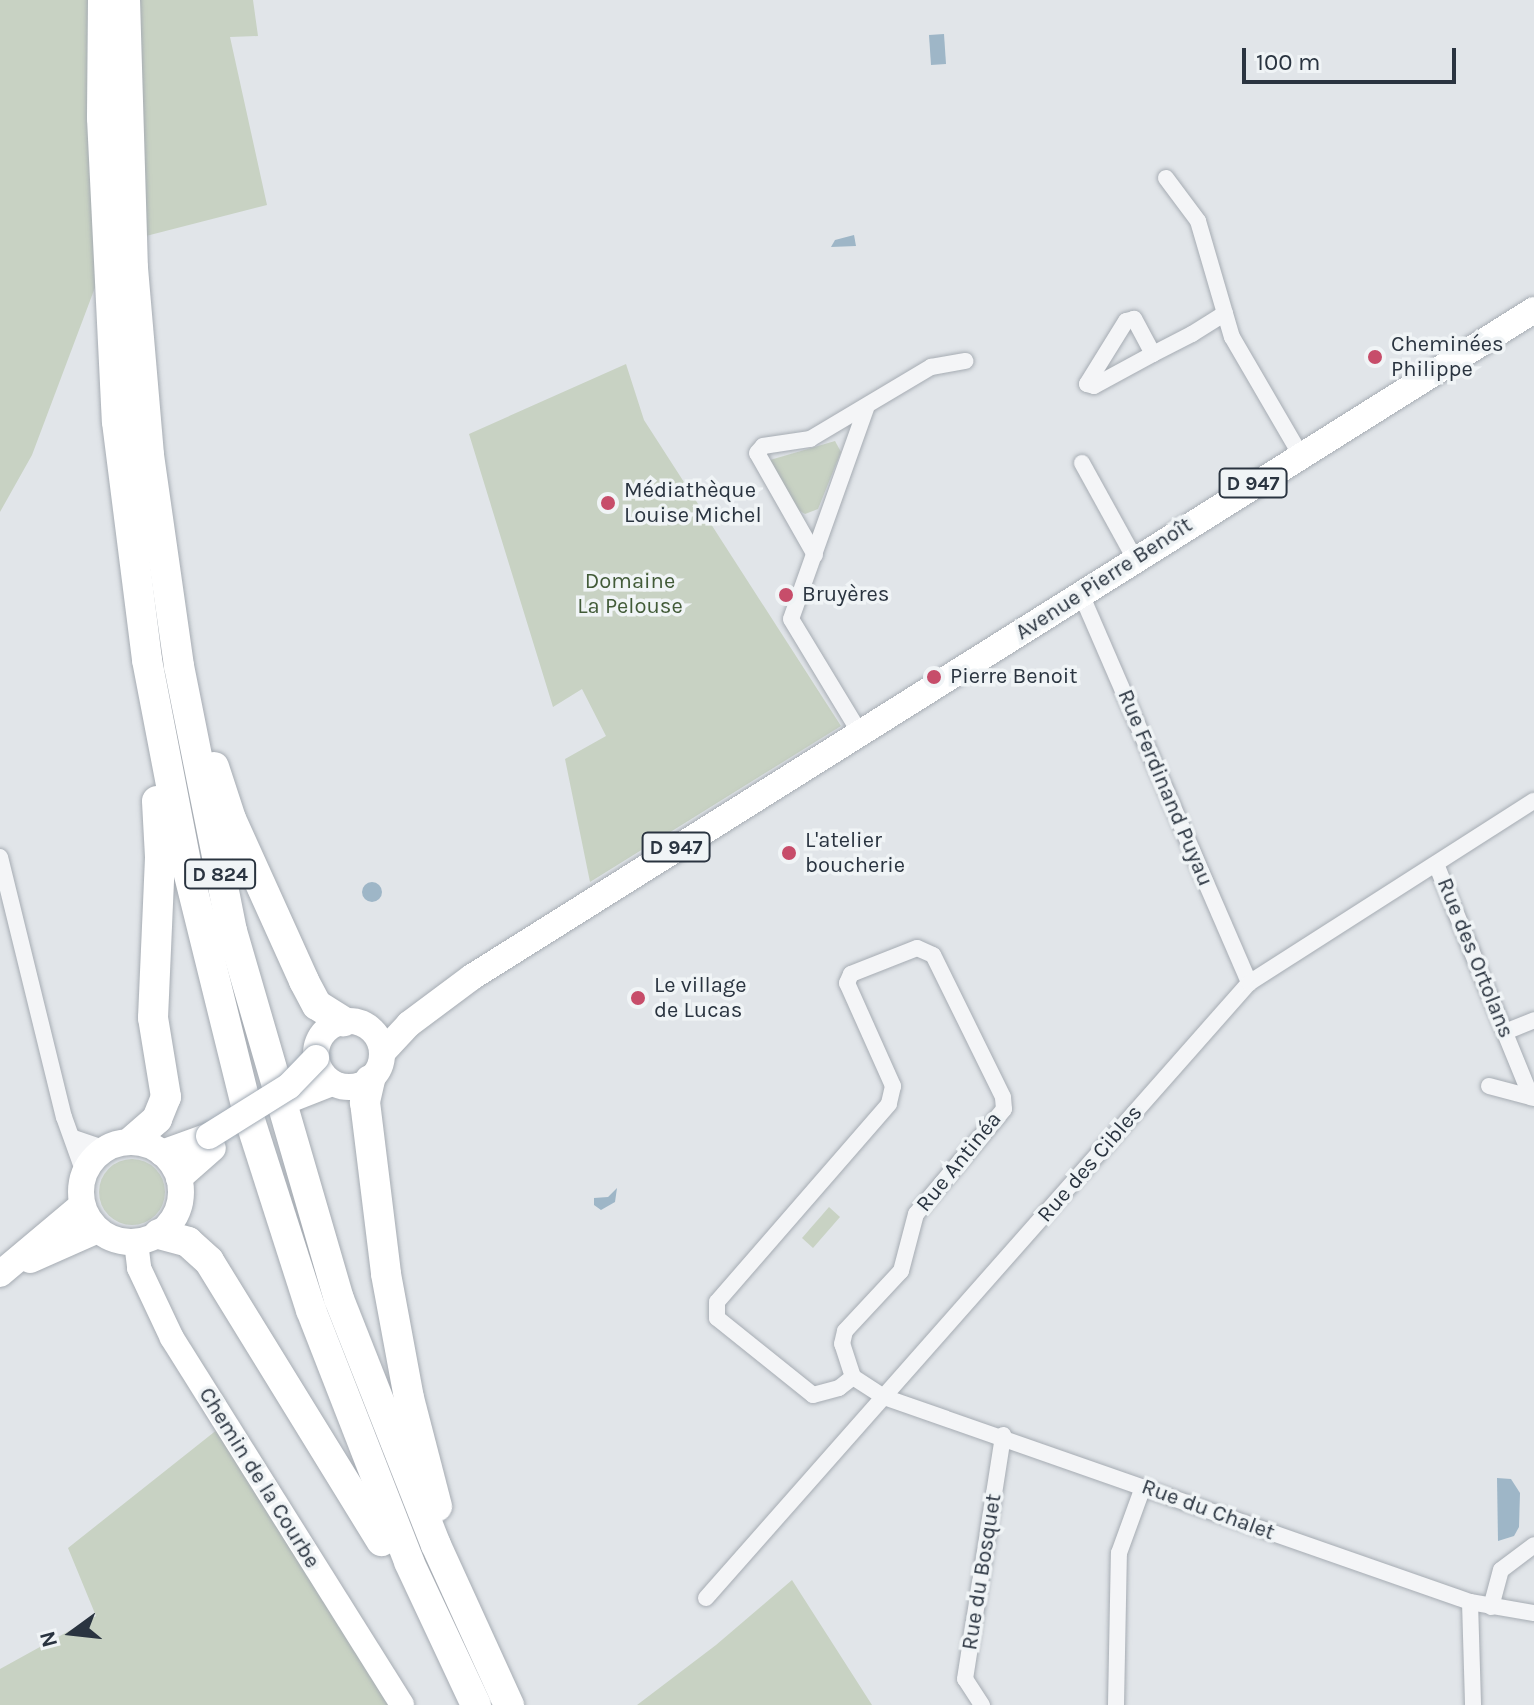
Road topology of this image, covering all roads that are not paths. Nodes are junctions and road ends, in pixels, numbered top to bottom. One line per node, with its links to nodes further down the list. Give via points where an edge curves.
1 (103, 0): 11 (highway, D 824, via 107,257)
2 (125, 0): 14 (highway, D 824, via 138,345)
3 (1166, 178): 5 (street, via 1198,221)
4 (1534, 310): 9 (main road, Avenue Pierre Benoît / D 947)
5 (1225, 313): 6 (street); 9 (street, via 1232,337)
6 (1153, 354)
7 (965, 361): 8 (street, via 931,367)
8 (866, 408): 12 (street); 12 (street, via 810,439 763,446 757,453)
9 (1300, 454): 13 (main road, Avenue Pierre Benoît / D 947)
10 (1082, 463): 13 (street)
11 (126, 496): 32 (highway, via 127,602 160,832 153,1018 166,1097 157,1119); 51 (highway, D 824, via 147,660 187,867 249,1117 311,1310 370,1468)
12 (815, 555): 16 (street, via 791,619)
13 (1135, 559): 15 (main road, Avenue Pierre Benoît / D 947)
14 (164, 567): 23 (highway, via 231,819 317,1005); 52 (highway, D 824, via 189,725 232,931 286,1130 373,1389)
15 (1081, 594): 16 (main road, Avenue Pierre Benoît / D 947); 21 (street, Rue Ferdinand Puyau)
16 (860, 733): 20 (main road, Avenue Pierre Benoît / D 947)
17 (1534, 801): 19 (street, Rue des Cibles)
18 (0, 857): 30 (street, via 64,1117)
19 (1436, 864): 21 (street, Rue des Cibles); 24 (street, Rue des Ortolans)
20 (472, 977): 23 (main road, Avenue Pierre Benoît / D 947, via 395,1018); 26 (main road, Avenue Pierre Benoît / D 947, via 409,1024)
21 (1249, 983): 41 (street, Rue des Cibles)
22 (1534, 1020): 24 (street)
23 (355, 1023): 25 (main road, via 325,1030); 26 (main road, via 379,1038)
24 (1505, 1032): 29 (street, Rue des Ortolans)
25 (316, 1058): 27 (main road); 31 (main road, bridge, via 289,1086)
26 (376, 1066): 27 (main road, via 351,1087); 53 (highway, via 365,1102 378,1219 418,1438 467,1585)
27 (332, 1083): 31 (main road)
28 (1489, 1086): 29 (street)
29 (1533, 1098)
30 (74, 1138): 32 (street); 34 (street)
31 (211, 1142): 33 (main road); 35 (main road)
32 (119, 1144): 33 (main road); 34 (main road)
33 (162, 1153): 35 (main road)
34 (84, 1173): 36 (main road)
35 (179, 1178): 38 (main road, via 178,1209)
36 (82, 1205): 37 (main road); 39 (main road)
37 (98, 1230): 38 (main road); 39 (main road)
38 (148, 1238): 49 (street, Chemin de la Courbe, via 139,1268 172,1338); 50 (highway, via 188,1242 209,1261 368,1513)
39 (1, 1273)
40 (853, 1377): 40 (street, Rue Antinéa, via 839,1388 813,1395 799,1389 717,1318 715,1310 889,1104 893,1086 847,983 851,974 917,948 933,955 1003,1097 1004,1109 916,1214 901,1271 845,1331 842,1344); 41 (street, Rue du Chalet)
41 (884, 1397): 42 (street, Rue du Chalet); 45 (street, Rue des Cibles)
42 (1003, 1435): 43 (street, Rue du Chalet); 54 (street, Rue du Bosquet, via 965,1679)
43 (1143, 1487): 46 (street, Rue du Chalet); 55 (street, via 1119,1553)
44 (1534, 1545): 47 (street, via 1501,1570)
45 (706, 1598)
46 (1470, 1602): 47 (street, Rue du Chalet); 56 (street)
47 (1491, 1607): 48 (street, Rue du Chalet)
48 (1534, 1613)
49 (402, 1705)
50 (460, 1705)
51 (476, 1705)
52 (509, 1705)
53 (520, 1705)
54 (982, 1705)
55 (1116, 1705)
56 (1473, 1705)

